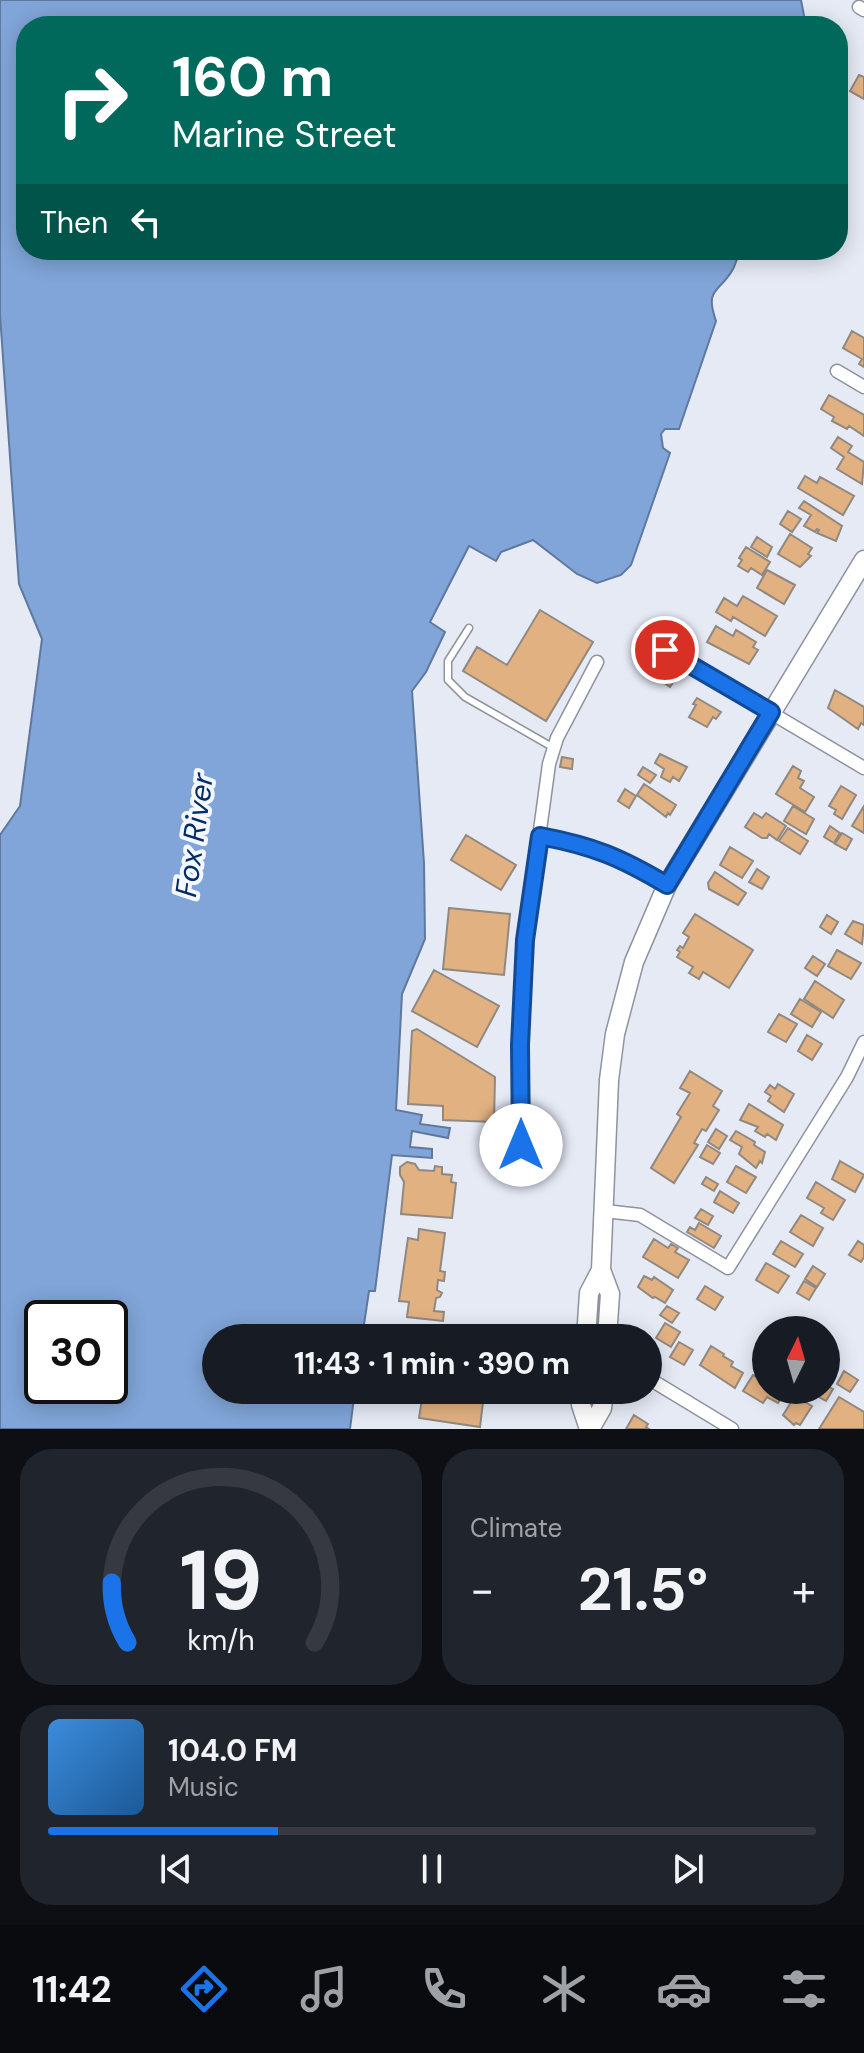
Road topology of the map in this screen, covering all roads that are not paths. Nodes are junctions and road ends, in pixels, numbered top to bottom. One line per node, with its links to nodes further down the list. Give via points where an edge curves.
1 (837, 371): 2 (street)
2 (864, 387)
3 (864, 560): 7 (main road)
4 (469, 628): 8 (lane, via 448,661 448,680 465,697)
5 (665, 650): 7 (street)
6 (597, 662): 8 (street)
7 (771, 712): 9 (street); 11 (main road)
8 (554, 748): 10 (street)
9 (864, 768)
10 (540, 836): 11 (street, via 607,852); 13 (street, via 525,940)
11 (667, 885): 14 (main road, via 634,962 615,1034)
12 (864, 1042): 14 (street, via 728,1268 640,1215)
13 (521, 1145)
14 (605, 1211): 15 (main road)
15 (601, 1270): 16 (main road, via 589,1293); 17 (main road, via 610,1294)
16 (587, 1324)
17 (608, 1324)
18 (662, 1386): 22 (street)
19 (581, 1404): 21 (main road)
20 (602, 1404): 21 (main road)
21 (589, 1429)
22 (732, 1429)

